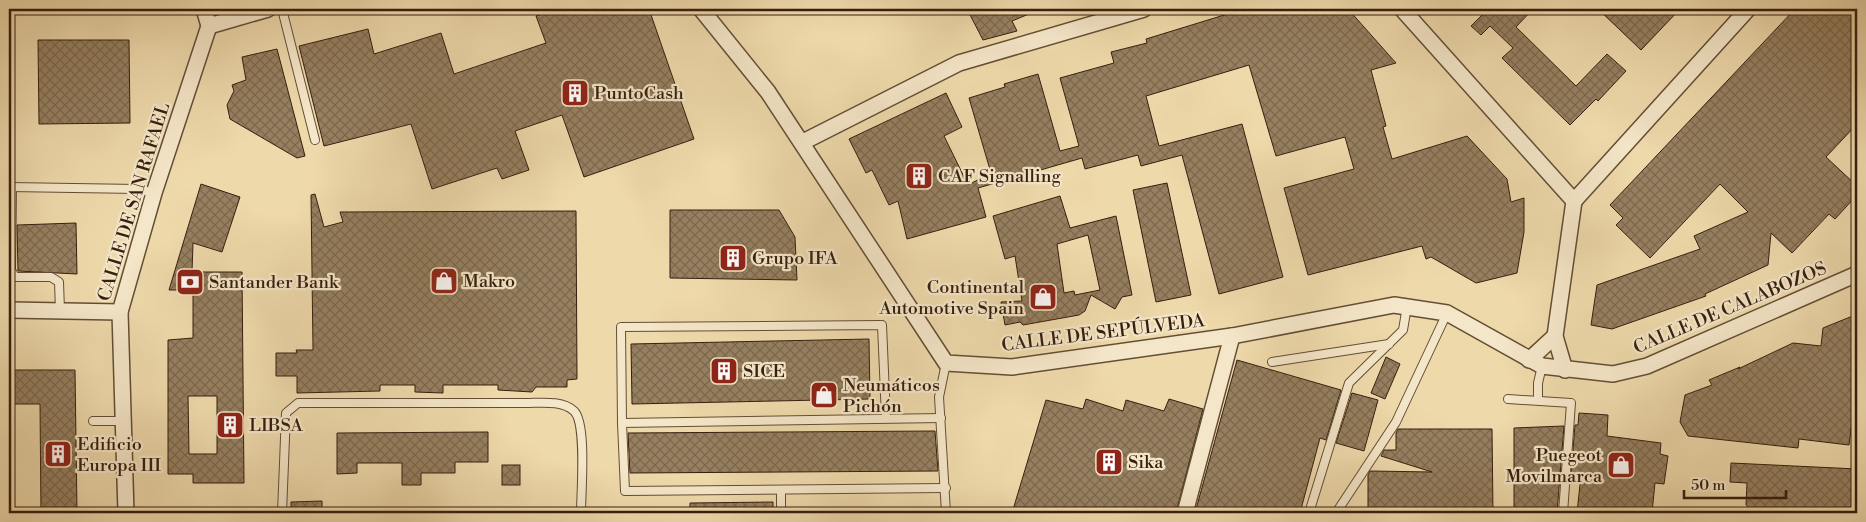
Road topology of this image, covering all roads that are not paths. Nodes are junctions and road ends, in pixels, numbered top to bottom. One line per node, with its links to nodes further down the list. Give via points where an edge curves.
1 (204, 9): 8 (street)
2 (268, 9): 8 (street)
3 (282, 9): 9 (lane)
4 (701, 9): 10 (street, via 768,92)
5 (1144, 9): 10 (street, via 959,63)
6 (1402, 9): 13 (street)
7 (1748, 9): 13 (street)
8 (209, 26): 12 (street, CALLE DE SAN RAFAEL)
9 (315, 140)
10 (803, 142): 23 (street)
11 (10, 188): 12 (lane, via 138,189); 17 (lane, via 11,270 15,277 51,277 59,282)
12 (154, 193): 18 (street, CALLE DE SAN RAFAEL)
13 (1574, 201): 21 (street)
14 (1857, 274): 26 (street, CALLE DE CALABOZOS, via 1647,366 1613,374)
15 (1407, 306): 19 (street, CALLE DE SEPÚLVEDA); 20 (street, CALLE DE SEPÚLVEDA, via 1394,305); 22 (lane, via 1403,330)
16 (9, 310): 17 (street)
17 (60, 311): 18 (street)
18 (120, 312): 32 (street, CALLE DE SAN RAFAEL)
19 (1447, 313): 25 (street, CALLE DE SEPÚLVEDA); 43 (lane, via 1396,422)
20 (1232, 336): 23 (street, CALLE DE SEPÚLVEDA, via 1012,367); 41 (street)
21 (1555, 336): 25 (street); 26 (street)
22 (1389, 344): 24 (lane); 42 (lane, via 1349,382)
23 (946, 362): 30 (lane, via 939,397)
24 (1272, 362)
25 (1535, 363): 26 (street, CALLE DE CALABOZOS); 28 (lane)
26 (1565, 370)
27 (1508, 399): 28 (lane)
28 (1538, 400): 44 (lane, via 1571,403)
29 (886, 418): 30 (lane); 33 (lane); 33 (lane, via 882,325 621,326)
30 (941, 418): 34 (lane)
31 (93, 421): 32 (lane)
32 (123, 421): 36 (street, CALLE DE SAN RAFAEL)
33 (622, 423): 35 (lane, via 625,491)
34 (946, 488): 35 (lane); 40 (lane)
35 (781, 491): 39 (lane)
36 (126, 513)
37 (282, 513): 38 (lane, via 286,413 298,403 557,403 574,411 582,426)
38 (581, 513)
39 (781, 513)
40 (946, 513)
41 (1185, 513)
42 (1309, 513)
43 (1336, 513)
44 (1563, 513)

